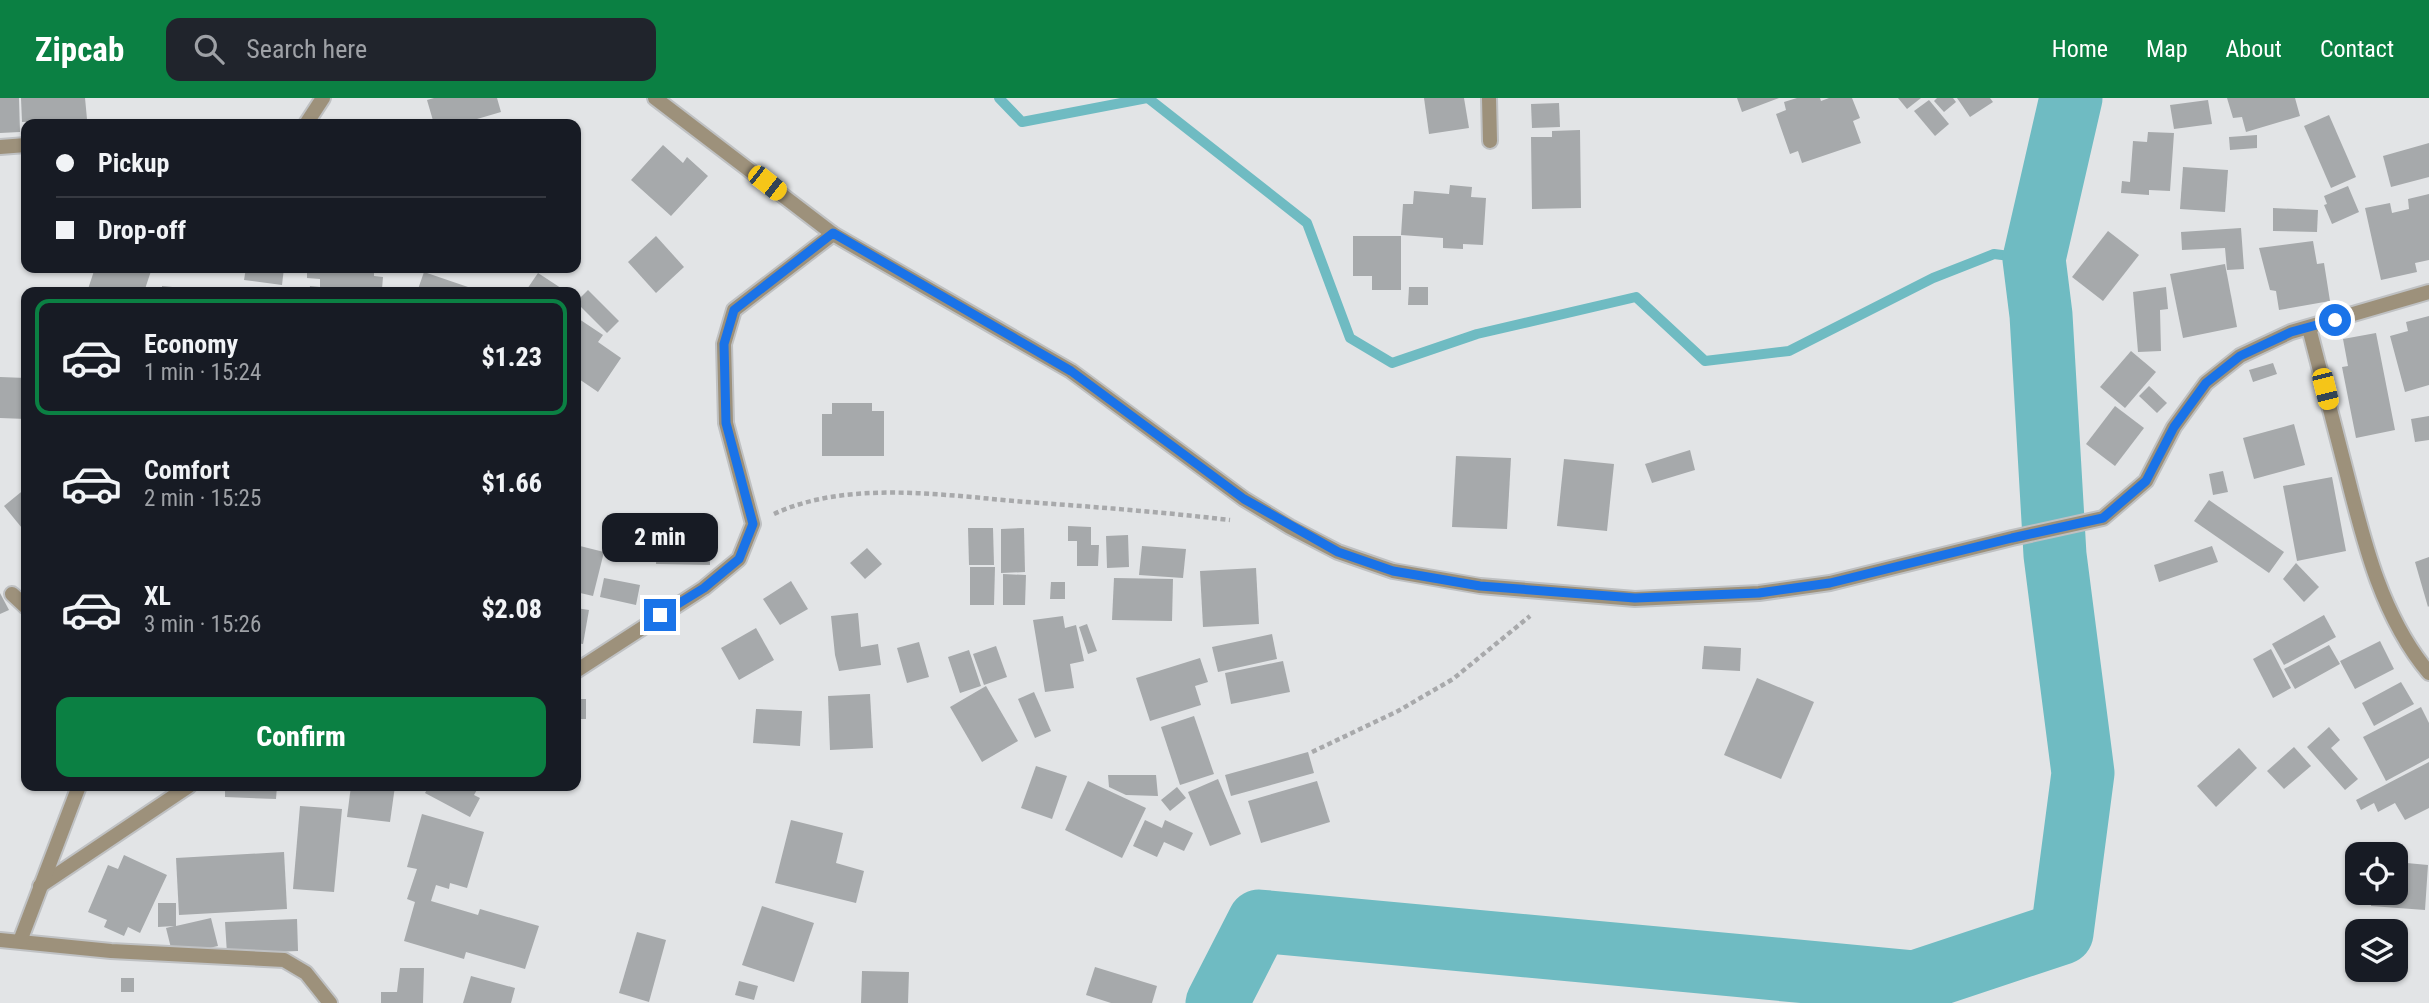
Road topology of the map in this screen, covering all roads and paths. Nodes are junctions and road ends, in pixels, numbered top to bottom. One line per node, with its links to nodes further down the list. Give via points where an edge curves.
1 (323, 98): 4 (street)
2 (655, 98): 8 (street)
3 (1489, 98): 5 (street)
4 (309, 119)
5 (1490, 141)
6 (21, 145): 7 (street)
7 (0, 147)
8 (833, 233): 12 (street, via 734,310 724,344 726,423); 13 (street, via 1071,371 1244,499 1338,552 1393,571 1480,586)
9 (2429, 292): 10 (street)
10 (2309, 328): 13 (street, via 2240,356 2206,383 2174,427 2146,481 2103,518 1830,583 1759,593 1635,598); 17 (street, via 2366,551 2385,598)
11 (1236, 521): 12 (path, via 899,493 844,496 792,506)
12 (753, 524): 16 (street, via 739,559 704,588)
13 (1561, 592): 18 (path, via 1453,679 1398,712)
14 (12, 594): 15 (street)
15 (21, 602)
16 (581, 668)
17 (2429, 673)
18 (1312, 752)
19 (77, 791): 21 (street)
20 (182, 791): 21 (street)
21 (40, 886): 23 (street)
22 (0, 940): 23 (street)
23 (20, 941): 24 (street, via 284,960 306,973)
24 (330, 1003)

